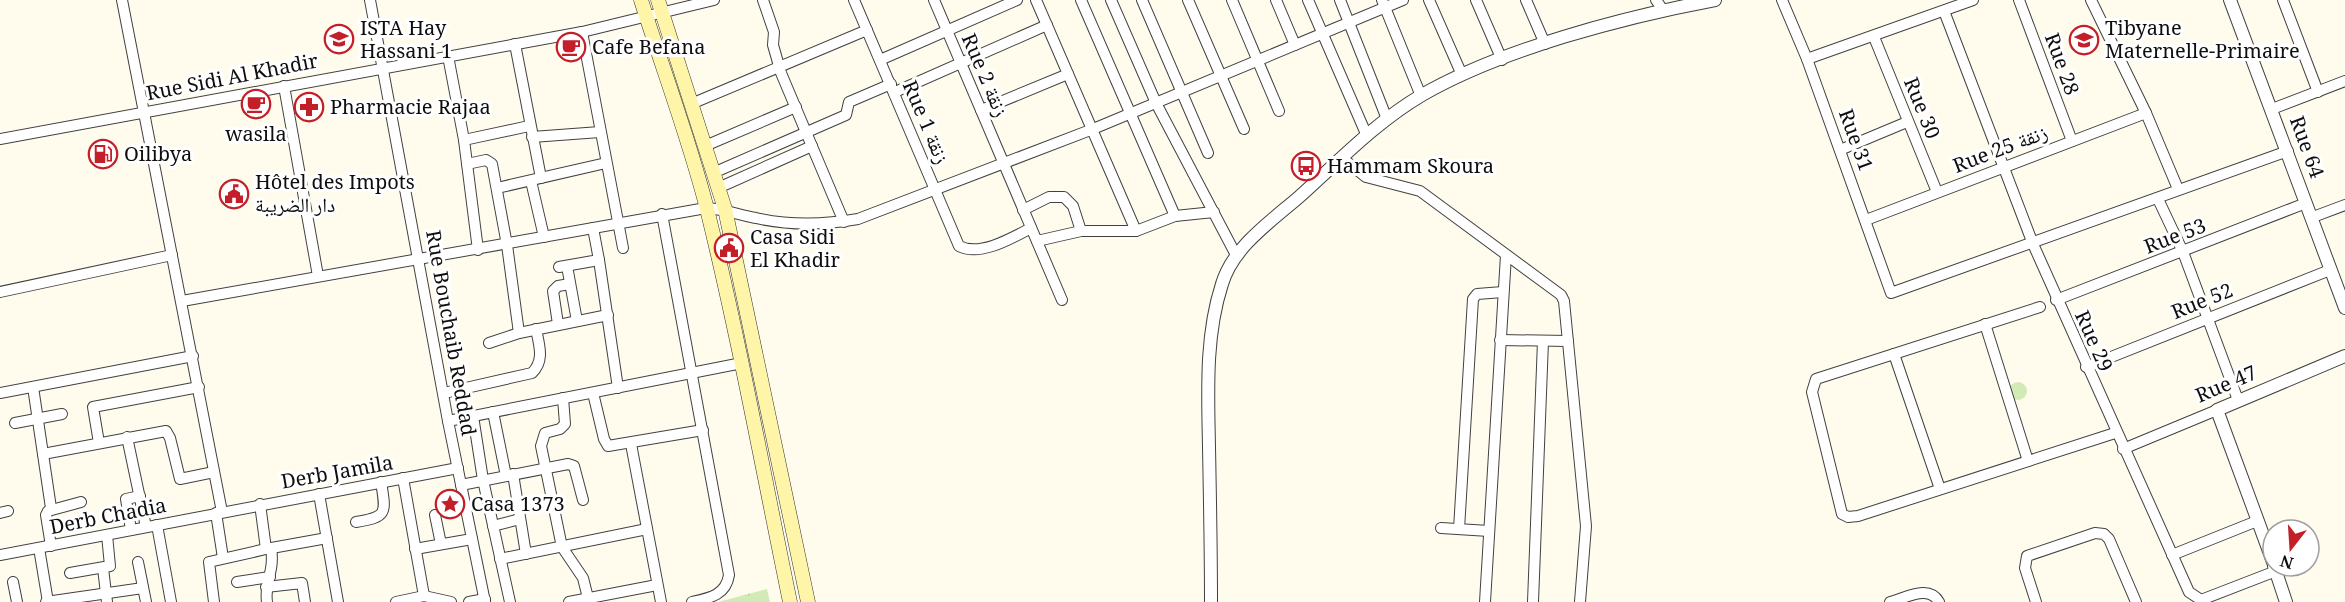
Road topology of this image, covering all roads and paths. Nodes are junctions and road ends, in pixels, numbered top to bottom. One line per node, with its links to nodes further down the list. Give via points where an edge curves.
1 (122, 0): 67 (street)
2 (370, 0): 50 (street, Rue Bouchaib Reddad)
3 (641, 0): 33 (main road)
4 (714, 0): 31 (street, Rue Sidi Al Khadir)
5 (763, 0): 51 (street)
6 (854, 0): 36 (street, Rue 1 زنقة)
7 (934, 0): 38 (street, Rue 2 زنقة)
8 (1017, 0): 38 (street)
9 (1036, 0): 35 (street)
10 (1081, 0): 68 (street)
11 (1111, 0): 61 (street)
12 (1142, 0): 58 (street)
13 (1188, 0): 54 (street)
14 (1232, 0): 47 (street)
15 (1276, 0): 43 (street)
16 (1308, 0): 39 (street)
17 (1340, 0): 34 (street)
18 (1403, 0): 29 (street, Rue 1 زنقة)
19 (1429, 0): 53 (street)
20 (1476, 0): 48 (street)
21 (1526, 0): 42 (street)
22 (1715, 0): 30 (street)
23 (1782, 0): 45 (street, Rue 31)
24 (1973, 0): 32 (street)
25 (2019, 0): 80 (street, Rue 28)
26 (2091, 0): 69 (street)
27 (2230, 0): 64 (street, Rue 64)
28 (2283, 0): 59 (street)
29 (1383, 4): 34 (street, Rue 1 زنقة); 60 (street)
30 (1659, 5): 42 (street)
31 (661, 6): 33 (street, Rue Sidi Al Khadir); 62 (main road)
32 (1944, 11): 40 (street); 90 (street, Rue 29)
33 (647, 17): 37 (street, Rue Sidi Al Khadir); 101 (main road)
34 (1350, 22): 39 (street, Rue 1 زنقة); 70 (street)
35 (1047, 25): 49 (street); 52 (street)
36 (867, 30): 46 (street, Rue 1 زنقة); 51 (street)
37 (582, 32): 41 (street, Rue Sidi Al Khadir); 76 (street)
38 (948, 32): 46 (street); 49 (street, Rue 2 زنقة)
39 (1322, 34): 43 (street, Rue 1 زنقة); 77 (street)
40 (1874, 37): 45 (street); 71 (street, Rue 30)
41 (515, 44): 44 (street, Rue Sidi Al Khadir); 74 (street)
42 (1545, 44): 48 (street)
43 (1295, 45): 47 (street, Rue 1 زنقة)
44 (448, 56): 50 (street, Rue Sidi Al Khadir); 79 (street)
45 (1807, 59): 83 (street, Rue 31)
46 (880, 60): 57 (street, Rue 1 زنقة)
47 (1257, 60): 54 (street, Rue 1 زنقة); 66 (street)
48 (1502, 60): 53 (street)
49 (961, 64): 57 (street); 65 (street, Rue 2 زنقة)
50 (384, 66): 56 (street, Rue Sidi Al Khadir); 125 (street, Rue Bouchaib Reddad)
51 (780, 67): 62 (street); 63 (street)
52 (1068, 74): 65 (street); 72 (street)
53 (1462, 75): 60 (street)
54 (1221, 76): 58 (street, Rue 1 زنقة); 73 (street)
55 (2345, 81): 59 (street)
56 (284, 86): 67 (street, Rue Sidi Al Khadir); 128 (street)
57 (893, 88): 75 (street, via 849,102 846,114); 96 (street, Rue 1 زنقة)
58 (1182, 92): 61 (street, Rue 1 زنقة); 85 (street)
59 (2318, 92): 64 (street)
60 (1421, 96): 70 (street)
61 (1156, 103): 68 (street, Rue 1 زنقة); 104 (street)
62 (691, 104): 81 (main road)
63 (796, 107): 75 (street); 81 (street)
64 (2272, 109): 84 (street, Rue 64)
65 (981, 110): 88 (street, Rue 2 زنقة)
66 (1279, 111)
67 (143, 112): 78 (street, Rue Sidi Al Khadir); 122 (street)
68 (1131, 113): 72 (street, Rue 1 زنقة); 106 (street)
69 (2146, 113): 80 (street, Rue 25 زنقة); 95 (street)
70 (1387, 119): 77 (street)
71 (1907, 122): 83 (street); 97 (street, Rue 30)
72 (1093, 129): 88 (street, Rue 1 زنقة); 114 (street)
73 (1244, 129)
74 (531, 131): 76 (street); 79 (street); 92 (street)
75 (806, 131): 82 (street); 91 (street)
76 (600, 132): 87 (street)
77 (1367, 136): 86 (street)
78 (0, 139)
79 (464, 140): 89 (street)
80 (2072, 141): 90 (street, Rue 25 زنقة)
81 (705, 146): 91 (main road)
82 (812, 146): 94 (street); 109 (street)
83 (1840, 150): 108 (street, Rue 31)
84 (2288, 151): 95 (street); 99 (street, Rue 64)
85 (1208, 153)
86 (1342, 158): 123 (street); 124 (street, via 1366,177 1420,191)
87 (606, 163): 92 (street); 110 (street)
88 (1003, 163): 96 (street, Rue 1 زنقة); 103 (street, Rue 2 زنقة)
89 (467, 164): 93 (street, via 486,160 491,163); 120 (street)
90 (2004, 167): 97 (street, Rue 25 زنقة); 117 (street, Rue 29)
91 (713, 173): 94 (main road)
92 (536, 179): 93 (street); 115 (street)
93 (496, 188): 118 (street)
94 (718, 188): 102 (main road)
95 (2178, 189): 98 (street)
96 (935, 190): 109 (street, via 880,213); 112 (street, via 958,246 965,249 1002,242)
97 (1937, 192): 108 (street, Rue 25 زنقة)
98 (2158, 199): 117 (street); 121 (street)
99 (2306, 203): 107 (street, Rue 64); 121 (street, Rue 53)
100 (2345, 205): 107 (street)
101 (706, 208): 102 (street); 105 (street); 152 (main road)
102 (725, 209): 109 (street, via 796,225); 250 (main road)
103 (1023, 210): 112 (street, Rue 2 زنقة); 113 (street, via 1049,197 1064,197 1073,206)
104 (1214, 212): 106 (street); 123 (street)
105 (662, 214): 110 (street); 154 (street)
106 (1175, 216): 114 (street)
107 (2313, 217): 127 (street, Rue 64)
108 (1866, 220): 117 (street, Rue 31, via 1891,293)
109 (844, 222)
110 (618, 223): 111 (street); 119 (street)
111 (593, 228): 115 (street); 126 (street)
112 (1031, 228): 116 (street, Rue 2 زنقة)
113 (1081, 231): 114 (street); 116 (street)
114 (1136, 231)
115 (544, 237): 118 (street)
116 (1037, 241): 133 (street, Rue 2 زنقة)
117 (2033, 244): 134 (street, Rue 29)
118 (507, 245): 120 (street); 144 (street)
119 (623, 248)
120 (478, 250): 125 (street)
121 (2183, 252): 134 (street, Rue 53); 139 (street)
122 (172, 255): 131 (street); 135 (street)
123 (1236, 255): 251 (street, via 1222,282 1216,306 1209,372)
124 (1506, 255): 132 (street); 147 (street, via 1561,296)
125 (419, 259): 128 (street); 159 (street, Rue Bouchaib Reddad)
126 (599, 260): 130 (street, via 563,267); 138 (street)
127 (2331, 270): 129 (street, Rue 64); 139 (street, Rue 52)
128 (318, 276): 135 (street)
129 (2341, 282): 137 (street, Rue 64)
130 (570, 284): 140 (street); 141 (street, via 553,291)
131 (0, 292)
132 (1503, 292): 145 (street); 202 (street, via 1477,294 1473,299)
133 (1062, 300)
134 (2056, 300): 153 (street, Rue 29)
135 (182, 301): 150 (street)
136 (2040, 307): 142 (street)
137 (2345, 308)
138 (608, 315): 140 (street); 157 (street)
139 (2208, 318): 153 (street, Rue 52); 162 (street)
140 (577, 321): 141 (street)
141 (558, 324): 143 (street)
142 (1985, 324): 149 (street); 177 (street)
143 (536, 329): 144 (street); 159 (street, via 541,357 532,373)
144 (519, 333): 148 (street)
145 (1500, 340): 146 (street); 205 (street)
146 (1544, 341): 147 (street); 253 (street)
147 (1568, 341): 254 (street, via 1586,526)
148 (489, 344)
149 (1894, 354): 186 (street); 186 (street, via 1822,376 1812,384 1843,516 1858,516)
150 (193, 356): 155 (street); 156 (street)
151 (2345, 356): 162 (street, Rue 47)
152 (742, 363): 154 (street); 249 (main road)
153 (2086, 367): 171 (street, Rue 29)
154 (690, 374): 157 (street); 170 (street)
155 (33, 387): 158 (street); 167 (street)
156 (199, 387): 173 (street, via 93,406); 180 (street)
157 (618, 388): 160 (street)
158 (0, 393)
159 (444, 393): 168 (street, Rue Bouchaib Reddad)
160 (593, 393): 161 (street); 174 (street, via 606,444)
161 (563, 398): 164 (street); 179 (street, via 565,424 545,433 542,441)
162 (2238, 400): 163 (street, Rue 47)
163 (2217, 410): 175 (street, Rue 47); 196 (street)
164 (493, 412): 166 (street); 181 (street)
165 (62, 414): 167 (street)
166 (473, 416): 168 (street); 183 (street)
167 (38, 419): 169 (street); 176 (street)
168 (448, 421): 178 (street, Rue Bouchaib Reddad)
169 (15, 423)
170 (703, 430): 174 (street); 248 (street, via 729,574 719,593)
171 (2115, 433): 175 (street, Rue 29); 177 (street)
172 (127, 437): 173 (street); 180 (street, via 166,431 180,479); 188 (street)
173 (99, 443): 176 (street)
174 (632, 444): 201 (street)
175 (2123, 449): 217 (street, Rue 29)
176 (43, 454): 192 (street)
177 (2028, 461): 186 (street)
178 (458, 468): 182 (street, Derb Jamila); 185 (street, Rue Bouchaib Reddad)
179 (546, 468): 181 (street); 189 (street, via 574,466); 211 (street)
180 (214, 472): 193 (street)
181 (510, 475): 183 (street); 195 (street)
182 (403, 478): 184 (street, Derb Jamila); 214 (street)
183 (483, 480): 185 (street); 199 (street)
184 (381, 482): 187 (street, Derb Jamila); 197 (street, via 385,506 382,514)
185 (461, 485): 208 (street, Rue Bouchaib Reddad)
186 (1940, 489)
187 (318, 494): 191 (street, Derb Jamila); 207 (street)
188 (140, 496): 198 (street); 204 (street, via 126,499)
189 (583, 500)
190 (81, 502): 192 (street)
191 (260, 504): 193 (street, Derb Jamila); 213 (street)
192 (51, 508): 210 (street, via 46,515)
193 (219, 512): 198 (street, Derb Chadia); 218 (street)
194 (435, 515): 209 (street)
195 (520, 519): 199 (street); 215 (street)
196 (2258, 521): 203 (street); 217 (street)
197 (356, 522)
198 (151, 526): 204 (street, Derb Chadia); 237 (street)
199 (493, 526): 219 (street)
200 (1441, 528): 202 (street)
201 (647, 529): 211 (street); 228 (street)
202 (1460, 529): 205 (street)
203 (2261, 529)
204 (131, 530): 206 (street, Derb Chadia)
205 (1489, 531): 252 (street)
206 (106, 535): 210 (street, Derb Chadia); 221 (street, via 111,566)
207 (327, 538): 213 (street); 241 (street)
208 (472, 539): 209 (street); 233 (street, Rue Bouchaib Reddad)
209 (441, 544): 214 (street)
210 (51, 546): 212 (street, Derb Chadia)
211 (562, 547): 215 (street); 232 (street, via 583,578)
212 (39, 548): 216 (street, Derb Chadia); 235 (street)
213 (268, 548): 218 (street); 227 (street, via 273,562)
214 (415, 549): 230 (street)
215 (526, 554): 219 (street)
216 (0, 555)
217 (2172, 555): 222 (street, Rue 29, via 2189,592 2201,600)
218 (223, 558): 238 (street, via 208,563)
219 (500, 559): 245 (street)
220 (138, 562): 229 (street)
221 (103, 568): 223 (street); 231 (street)
222 (2261, 572)
223 (70, 573)
224 (2278, 578): 259 (street)
225 (13, 582): 234 (street)
226 (237, 582): 227 (street)
227 (268, 582): 239 (street); 240 (street, via 301,583)
228 (657, 585): 232 (street); 247 (street)
229 (143, 588): 231 (street); 236 (street)
230 (424, 596): 242 (street); 243 (street)
231 (107, 598): 235 (street)
232 (588, 598): 246 (street)
233 (485, 600): 244 (street)
234 (17, 602)
235 (48, 602)
236 (146, 602)
237 (171, 602)
238 (214, 602)
239 (267, 602)
240 (305, 602)
241 (338, 602)
242 (396, 602)
243 (451, 602)
244 (469, 602)
245 (510, 602)
246 (569, 602)
247 (661, 602)
248 (692, 602)
249 (790, 602)
250 (808, 602)
251 (1211, 602)
252 (1485, 602)
253 (1533, 602)
254 (1580, 602)
255 (1890, 602): 256 (street, via 1928,592)
256 (1939, 602)
257 (2036, 602): 258 (street, via 2025,568 2027,556 2095,532 2109,539)
258 (2136, 602)
259 (2286, 602)

